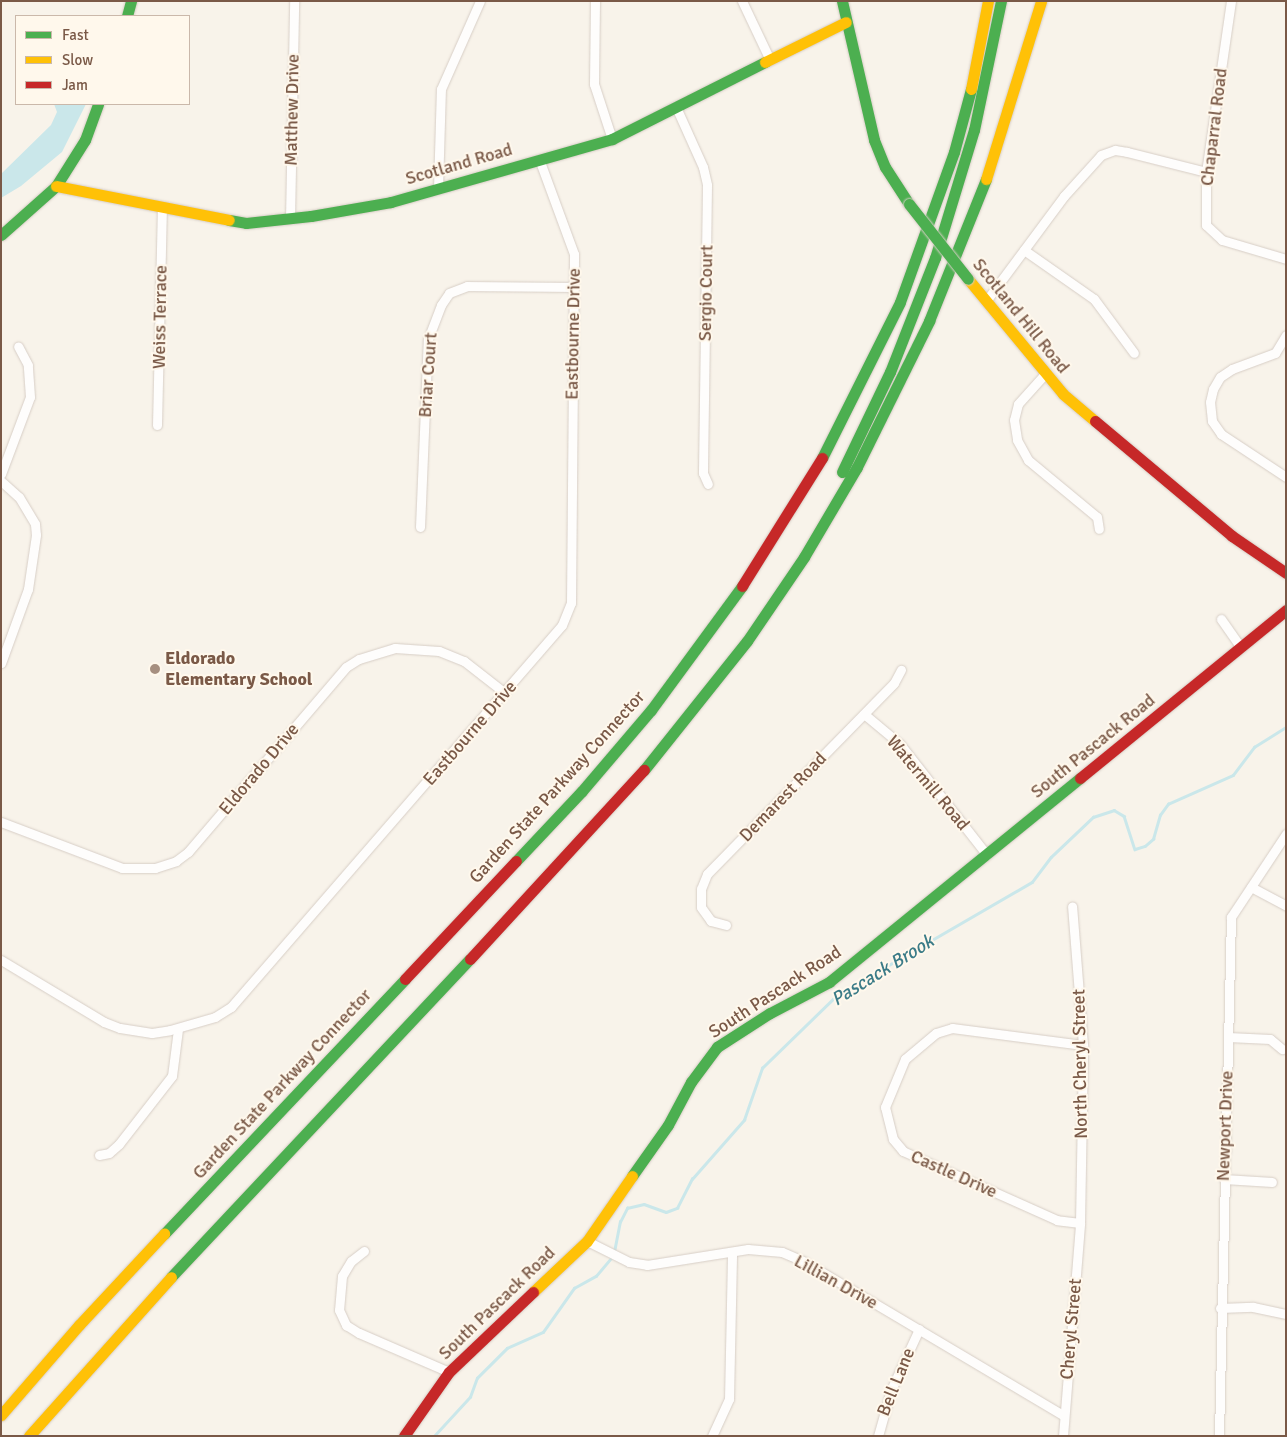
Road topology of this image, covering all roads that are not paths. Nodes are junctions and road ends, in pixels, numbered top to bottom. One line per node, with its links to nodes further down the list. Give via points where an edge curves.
1 (131, 1): 12 (main road)
2 (294, 1): 24 (street, Matthew Drive)
3 (480, 1): 22 (street, via 441,89)
4 (596, 1): 18 (street, via 594,84)
5 (742, 1): 14 (street)
6 (842, 1): 13 (main road, Scotland Hill Road)
7 (982, 1): 15 (main road)
8 (988, 1): 15 (main road)
9 (1001, 1): 43 (main road, via 974,130 926,285 874,408)
10 (1041, 1): 43 (main road, via 992,164 929,322 856,467)
11 (1231, 1): 20 (street, Chaparral Road)
12 (126, 15)
13 (846, 22): 14 (main road, Scotland Road); 29 (main road, Scotland Hill Road, bridge, via 874,140 888,174)
14 (770, 60): 17 (main road, Scotland Road)
15 (975, 75): 73 (main road, Garden State Parkway Connector, via 930,227 867,375 804,492 710,632 582,791 79,1325)
16 (98, 105): 21 (main road, via 85,140)
17 (676, 107): 18 (main road, Scotland Road); 38 (street, Sergio Court, via 703,167 707,185 703,473)
18 (612, 139): 19 (main road, Scotland Road)
19 (539, 159): 22 (main road, Scotland Road); 28 (street, Eastbourne Drive, via 574,254)
20 (1206, 172): 26 (street, via 1115,150 1102,155 1081,174); 27 (street, Chaparral Road, via 1206,225 1212,232 1222,240)
21 (56, 186): 23 (main road, Scotland Road); 25 (main road)
22 (438, 188): 24 (main road, Scotland Road, via 390,202)
23 (162, 208): 24 (main road, Scotland Road, via 246,223); 34 (street, Weiss Terrace)
24 (290, 218)
25 (1, 235)
26 (1024, 250): 29 (street); 32 (street, via 1094,299)
27 (1286, 259)
28 (573, 287): 39 (street, Briar Court, via 468,286 449,293 441,305 428,339); 48 (street, Eastbourne Drive, via 571,603 562,625)
29 (986, 301): 33 (main road, Scotland Hill Road)
30 (1286, 336): 36 (street, via 1275,353 1232,369 1220,377 1212,389 1210,402 1212,420 1221,434)
31 (18, 346): 35 (street, via 28,365 30,397)
32 (1134, 353)
33 (1044, 375): 40 (street, via 1018,404 1014,420 1017,440 1028,460 1097,517); 41 (main road, Scotland Hill Road, via 1232,536)
34 (157, 425)
35 (1, 474)
36 (1286, 477)
37 (1, 481): 46 (street, via 19,497 35,524 36,536 28,589)
38 (708, 484)
39 (420, 527)
40 (1099, 529)
41 (1286, 573)
42 (1286, 610): 45 (main road, South Pascack Road)
43 (767, 612): 75 (main road, via 698,706 617,802 131,1319)
44 (1221, 619): 45 (street)
45 (1241, 648): 52 (main road, South Pascack Road)
46 (1, 663)
47 (901, 670): 49 (street, Demarest Road, via 894,683)
48 (505, 693): 50 (street, Eldorado Drive, via 464,661 439,651 395,648 359,659 346,666 188,852 176,861 155,868 122,868); 58 (street, Eastbourne Drive, via 231,1007 215,1017)
49 (864, 714): 52 (street, Watermill Road, via 900,744); 56 (street, Demarest Road, via 707,874 701,889 701,907 711,921)
50 (1, 822)
51 (1286, 834): 53 (street, Newport Drive)
52 (987, 855): 66 (main road, South Pascack Road, via 829,982 770,1013 717,1047 691,1082 668,1125)
53 (1251, 887): 55 (street); 59 (street, Newport Drive, via 1231,916)
54 (1072, 906): 60 (street, North Cheryl Street)
55 (1286, 906)
56 (726, 925)
57 (1, 960): 58 (street, Eastbourne Drive, via 104,1022 152,1033)
58 (178, 1029): 62 (street, via 172,1076 119,1144 109,1153)
59 (1228, 1037): 61 (street, via 1270,1039); 63 (street, Newport Drive)
60 (1083, 1045): 65 (street, North Cheryl Street); 65 (street, Castle Drive, via 952,1028 936,1033 905,1059 885,1107 893,1139 903,1151 1057,1220)
61 (1282, 1049)
62 (99, 1155)
63 (1224, 1179): 64 (street); 69 (street, Newport Drive)
64 (1272, 1182)
65 (1080, 1223): 74 (street, Cheryl Street)
66 (587, 1241): 68 (street, Lillian Drive, via 618,1258 647,1265); 72 (main road, South Pascack Road)
67 (364, 1251): 72 (street, via 351,1261 342,1276 338,1310 346,1325)
68 (732, 1252): 71 (street, Lillian Drive, via 748,1249 782,1252 805,1262); 77 (street, via 729,1399)
69 (1220, 1308): 70 (street, via 1252,1307); 80 (street, Newport Drive)
70 (1286, 1314)
71 (918, 1329): 74 (street, Lillian Drive); 78 (street, Bell Lane, via 891,1390)
72 (449, 1372): 76 (main road, South Pascack Road)
73 (1, 1415)
74 (1064, 1416): 79 (street, Cheryl Street)
75 (29, 1436)
76 (404, 1436)
77 (712, 1436)
78 (878, 1436)
79 (1063, 1436)
80 (1219, 1436)

